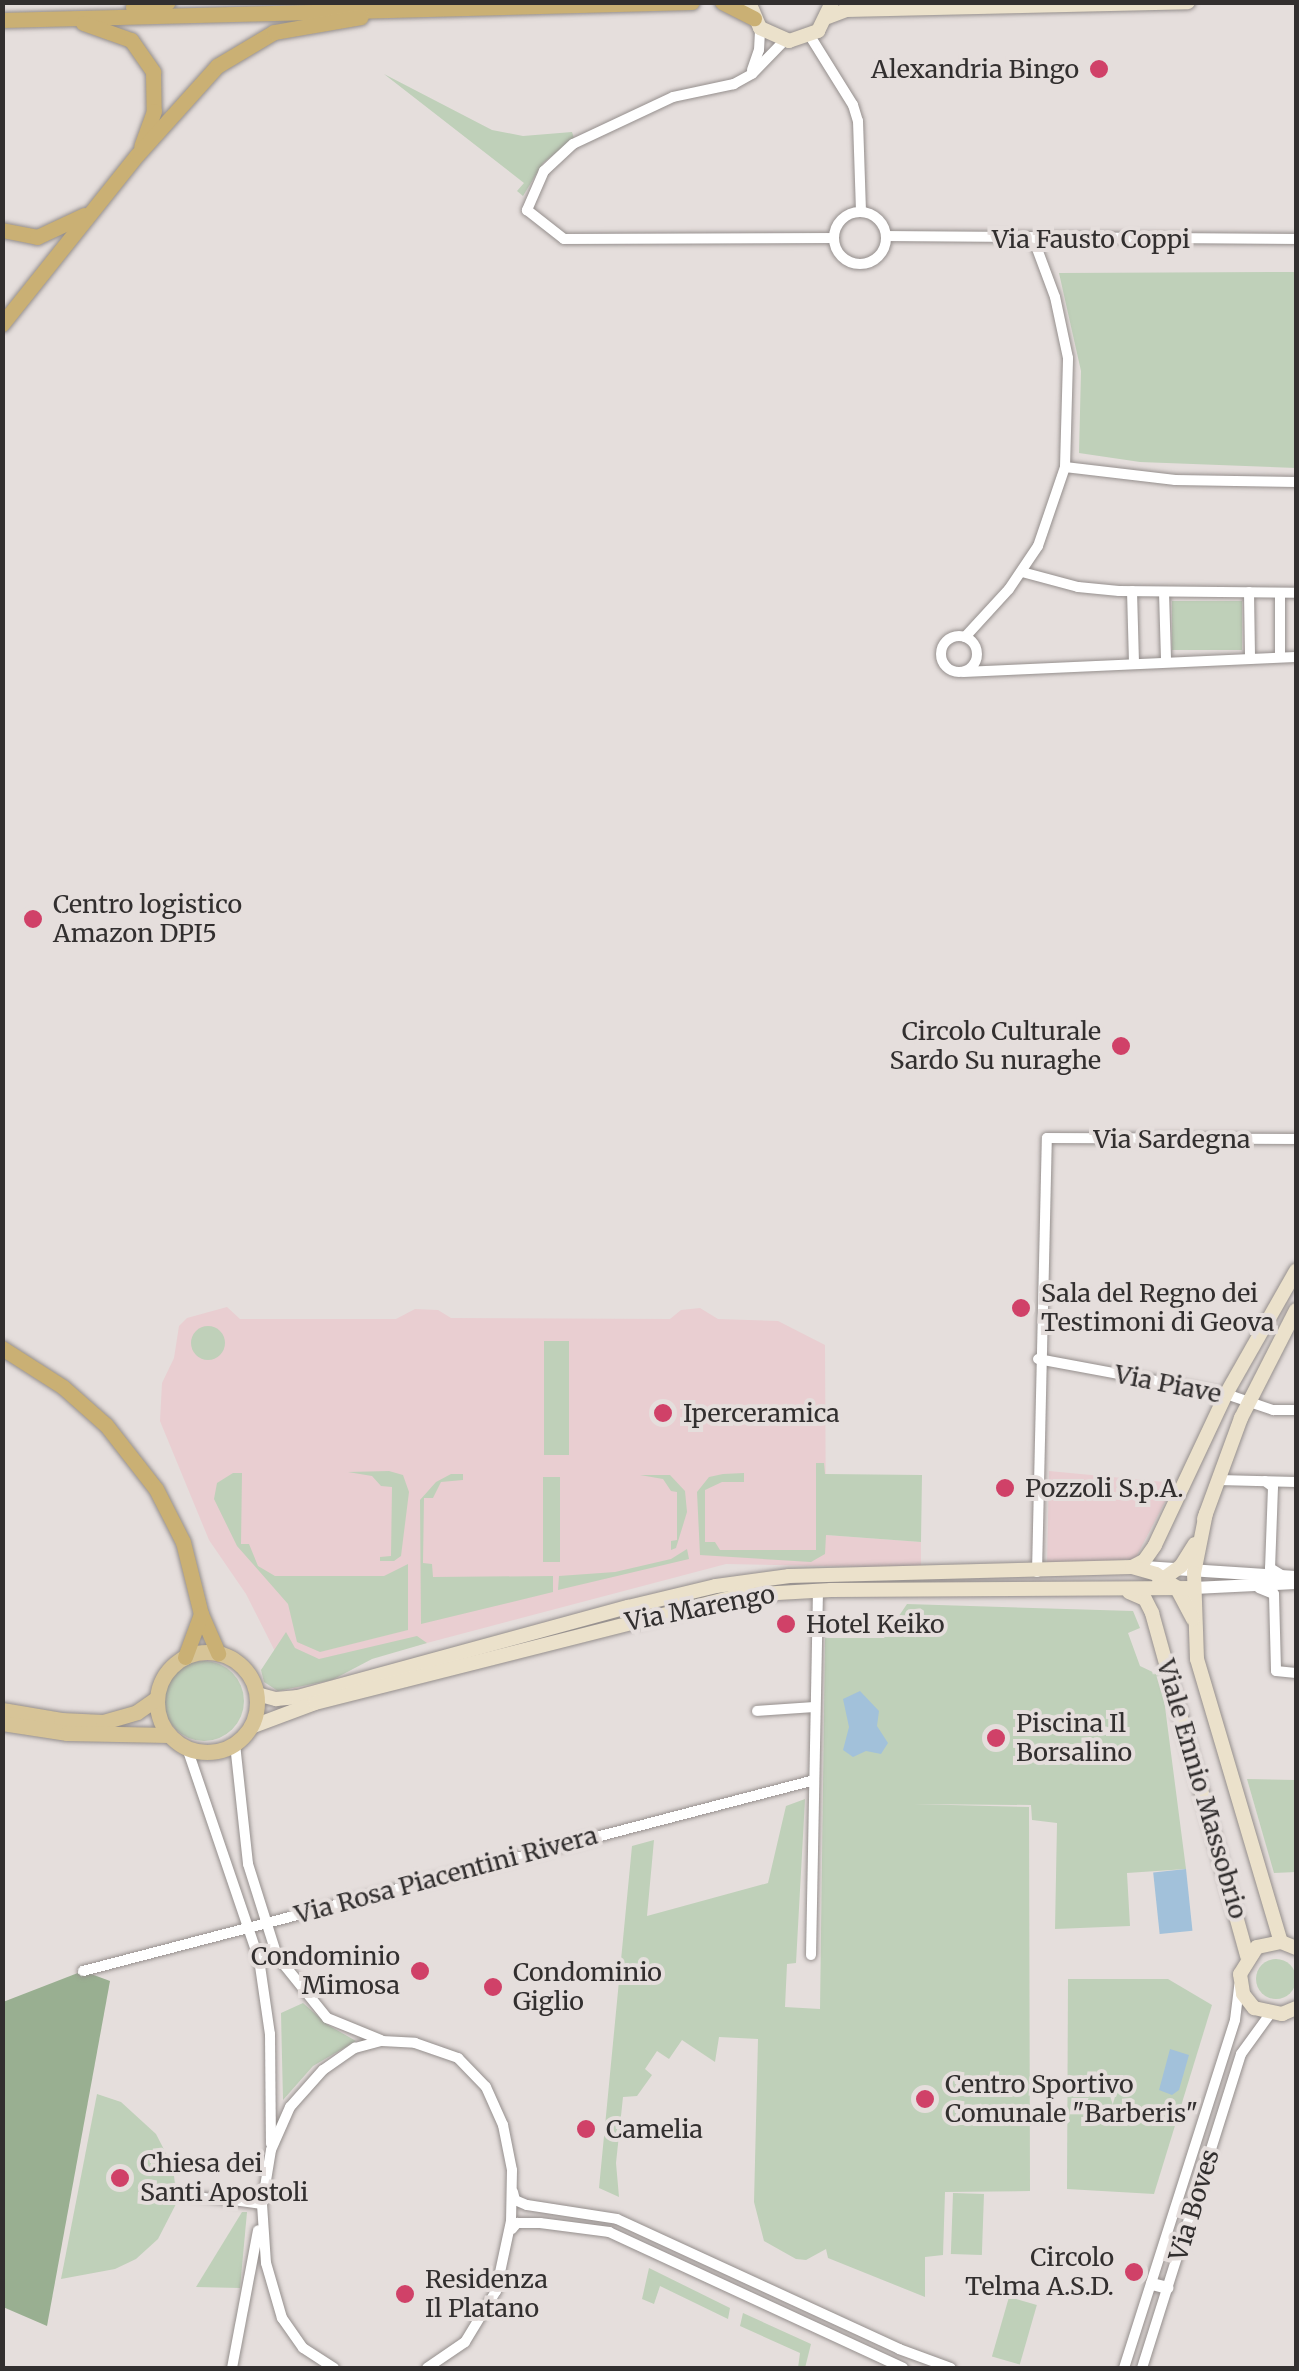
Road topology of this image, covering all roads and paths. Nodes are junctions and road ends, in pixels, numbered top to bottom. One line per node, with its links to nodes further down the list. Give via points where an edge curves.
1 (168, 2): 9 (highway)
2 (363, 2): 6 (highway)
3 (692, 2): 6 (highway)
4 (722, 2): 8 (highway)
5 (1188, 2): 7 (main road)
6 (394, 8): 9 (highway); 14 (highway, via 253,41 201,82)
7 (830, 10): 11 (main road)
8 (754, 16): 12 (main road); 13 (street, via 758,54)
9 (60, 18): 10 (highway); 14 (highway, via 115,32 144,54 156,91)
10 (2, 20)
11 (810, 36): 12 (main road); 16 (street, via 858,120)
12 (785, 40): 13 (street)
13 (746, 78): 19 (street, via 673,97 560,154 527,207 568,240)
14 (138, 155): 15 (highway)
15 (92, 211): 17 (highway, via 37,237); 22 (highway)
16 (860, 212): 18 (street, via 881,222); 19 (street, via 839,223)
17 (2, 230)
18 (886, 236): 19 (street, via 882,252 862,264 839,254); 20 (street, Via Fausto Coppi)
19 (834, 238)
20 (1033, 238): 21 (street, Via Fausto Coppi); 23 (street, via 1068,358)
21 (1296, 239)
22 (2, 324)
23 (1065, 468): 24 (street, via 1176,480); 25 (street, via 1052,516)
24 (1296, 482)
25 (1022, 572): 26 (street); 31 (street)
26 (1132, 592): 27 (street); 37 (street)
27 (1164, 592): 28 (street); 36 (street)
28 (1249, 592): 29 (street); 35 (street)
29 (1280, 592): 30 (street); 33 (street)
30 (1296, 593)
31 (965, 637): 32 (street); 39 (street, via 948,640 941,655 948,668)
32 (976, 649): 38 (street); 39 (street, via 975,663)
33 (1280, 657): 34 (street); 35 (street)
34 (1296, 657)
35 (1250, 658): 36 (street)
36 (1166, 662): 37 (street)
37 (1134, 663): 38 (street)
38 (1004, 668): 39 (street)
39 (963, 672)
40 (1296, 1140): 44 (street, Via Sardegna, via 1047,1138)
41 (1296, 1271): 45 (main road)
42 (1296, 1310): 46 (main road)
43 (2, 1348): 63 (highway, via 106,1424 156,1489 183,1542)
44 (1038, 1359): 45 (street, Via Piave); 55 (street)
45 (1226, 1394): 46 (street, Via Piave); 52 (main road)
46 (1250, 1401): 47 (street, Via Piave); 48 (main road)
47 (1296, 1410)
48 (1218, 1480): 49 (street); 51 (main road)
49 (1266, 1482): 50 (street); 56 (street, via 1273,1487 1270,1566)
50 (1296, 1482)
51 (1206, 1513): 54 (street, via 1202,1558); 57 (main road); 57 (main road)
52 (1158, 1542): 53 (main road); 57 (main road)
53 (1132, 1567): 55 (main road); 57 (main road)
54 (1223, 1570): 56 (street); 57 (street)
55 (1037, 1572): 69 (main road, via 746,1581 298,1697)
56 (1281, 1575): 58 (street)
57 (1171, 1579): 59 (street); 62 (main road, Via Marengo); 64 (main road); 65 (main road, Viale Ennio Massobrio)
58 (1296, 1580): 60 (street)
59 (1221, 1588): 60 (street); 64 (street, via 1199,1600)
60 (1258, 1588): 68 (street, via 1274,1594 1276,1671)
61 (818, 1590): 62 (main road, Via Marengo); 71 (street); 75 (main road, Via Marengo, via 694,1604 289,1711)
62 (1122, 1591): 65 (main road, via 1145,1599)
63 (201, 1614): 66 (highway); 67 (highway)
64 (1194, 1620): 82 (main road, Viale Ennio Massobrio, via 1212,1715)
65 (1155, 1622): 85 (main road, Viale Ennio Massobrio)
66 (218, 1653): 67 (main road); 69 (main road, via 244,1668)
67 (185, 1657): 70 (main road, via 165,1674)
68 (1296, 1673)
69 (257, 1694): 75 (main road)
70 (157, 1698): 72 (main road, via 104,1722); 76 (main road)
71 (813, 1707): 73 (street); 79 (street)
72 (2, 1710)
73 (757, 1711)
74 (2, 1723): 76 (main road)
75 (251, 1727): 77 (main road)
76 (169, 1735): 78 (main road)
77 (236, 1744): 78 (main road, via 215,1752); 80 (street, via 248,1864)
78 (188, 1748): 81 (street)
79 (811, 1781): 80 (street, Via Rosa Piacentini Rivera); 84 (street)
80 (266, 1922): 81 (street, Via Rosa Piacentini Rivera); 90 (street, via 277,1956 327,2018)
81 (247, 1926): 86 (street, Via Rosa Piacentini Rivera); 91 (street, via 270,2034)
82 (1281, 1942): 83 (main road); 85 (main road, Viale Ennio Massobrio)
83 (1296, 1948)
84 (810, 1955)
85 (1248, 1956): 87 (main road)
86 (83, 1971)
87 (1240, 1974): 89 (main road, via 1248,2001); 96 (street, Via Boves, via 1234,2020)
88 (1295, 2011): 89 (main road)
89 (1270, 2014): 97 (street, Via Boves, via 1241,2054)
90 (382, 2041): 91 (street, via 355,2048 323,2070 290,2107); 92 (street, via 415,2043 458,2058 486,2087 503,2125)
91 (271, 2150): 94 (street)
92 (512, 2188): 95 (street); 102 (street, via 515,2200 527,2205 617,2219)
93 (168, 2192): 94 (street)
94 (262, 2204): 98 (street); 99 (street, via 266,2263 282,2318 303,2348)
95 (509, 2234): 100 (street, via 498,2283 480,2321 452,2354); 101 (street, via 518,2222 609,2232)
96 (1152, 2284): 97 (street, Via Boves); 103 (street, Via Boves)
97 (1168, 2288): 104 (street, Via Boves)
98 (232, 2368)
99 (334, 2368)
100 (427, 2368)
101 (903, 2368)
102 (951, 2368)
103 (1124, 2368)
104 (1142, 2368)

